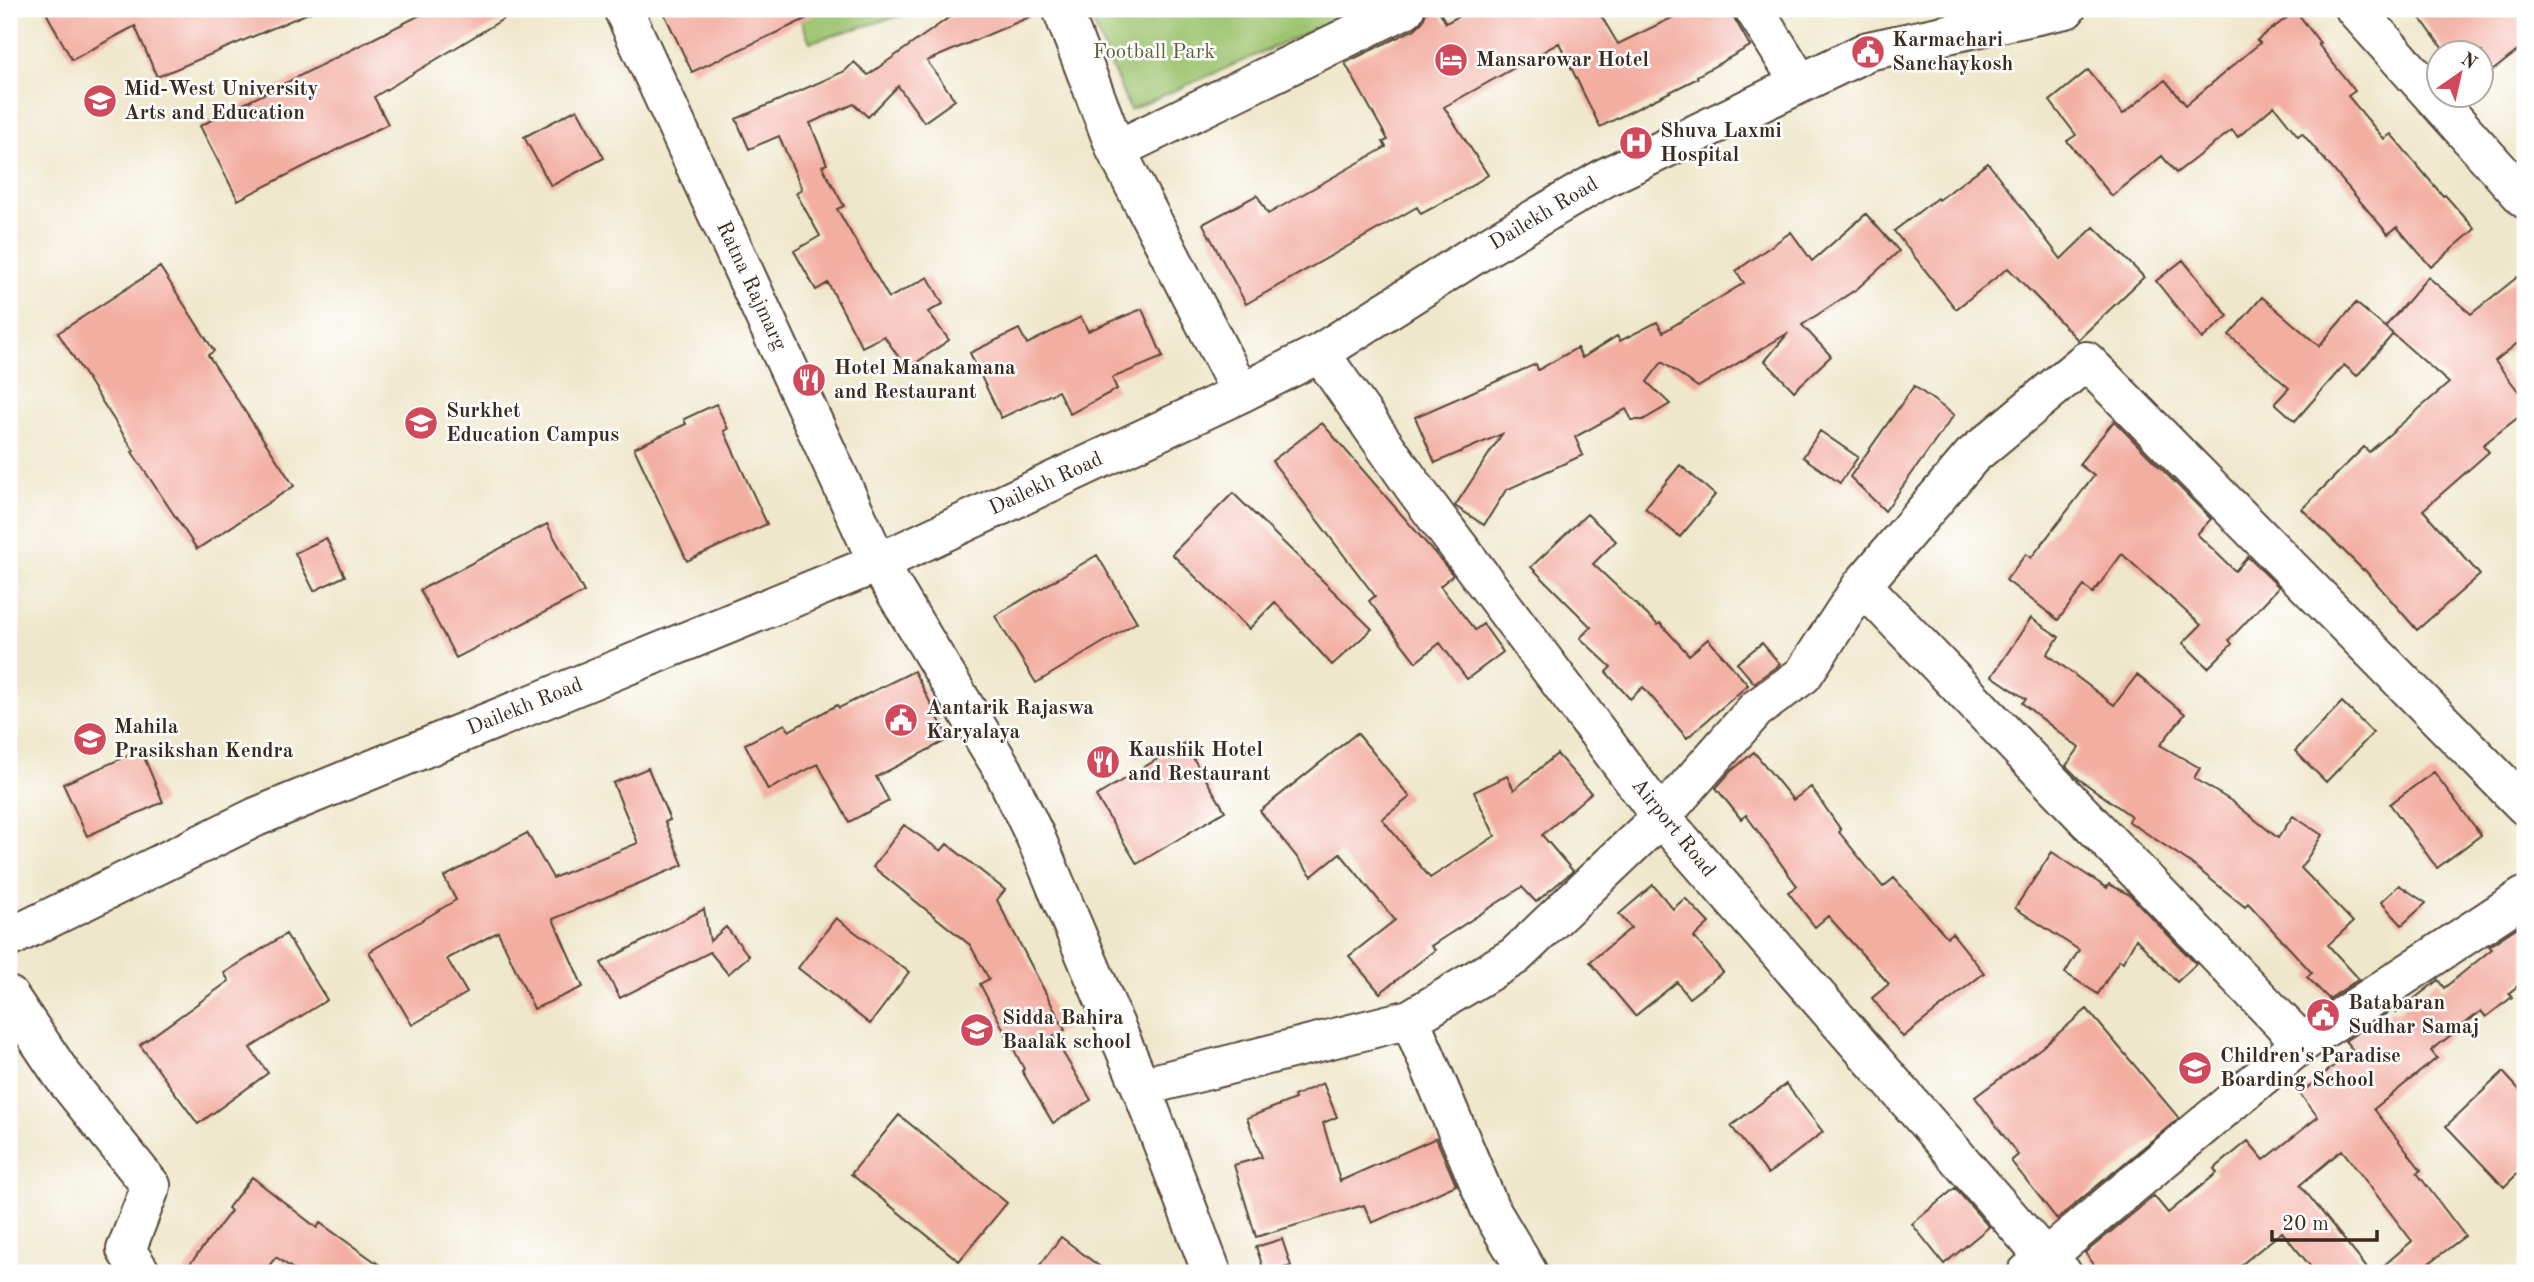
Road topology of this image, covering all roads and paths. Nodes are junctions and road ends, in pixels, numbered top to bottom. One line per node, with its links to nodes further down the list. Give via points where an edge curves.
1 (623, 9): 12 (street, Ratna Rajmarg)
2 (1062, 9): 8 (street)
3 (1405, 9): 8 (street)
4 (1754, 9): 7 (street)
5 (2066, 9): 7 (street, Dailekh Road, via 1868,51)
6 (2355, 9): 9 (street)
7 (1800, 83): 10 (street, Dailekh Road, via 1606,177)
8 (1116, 149): 11 (street)
9 (2525, 199)
10 (1321, 354): 11 (street, Dailekh Road); 15 (street, Airport Road, via 1416,490)
11 (1241, 393): 12 (street, Dailekh Road)
12 (878, 563): 17 (street, Dailekh Road, via 256,817); 21 (street, Ratna Rajmarg, via 1003,770)
13 (1863, 585): 14 (street, via 1972,456 2086,361); 15 (street, via 1803,676 1756,709); 20 (street)
14 (2525, 807)
15 (1661, 817): 19 (street, via 1516,956); 22 (street, Airport Road)
16 (2525, 897): 20 (street)
17 (9, 938)
18 (9, 996): 23 (street, via 62,1075 151,1186 126,1250)
19 (1410, 1019): 21 (street); 25 (street, via 1490,1209)
20 (2302, 1043): 22 (street)
21 (1142, 1087): 24 (street, Ratna Rajmarg)
22 (2045, 1268)
23 (141, 1273)
24 (1212, 1273)
25 (1528, 1273)

